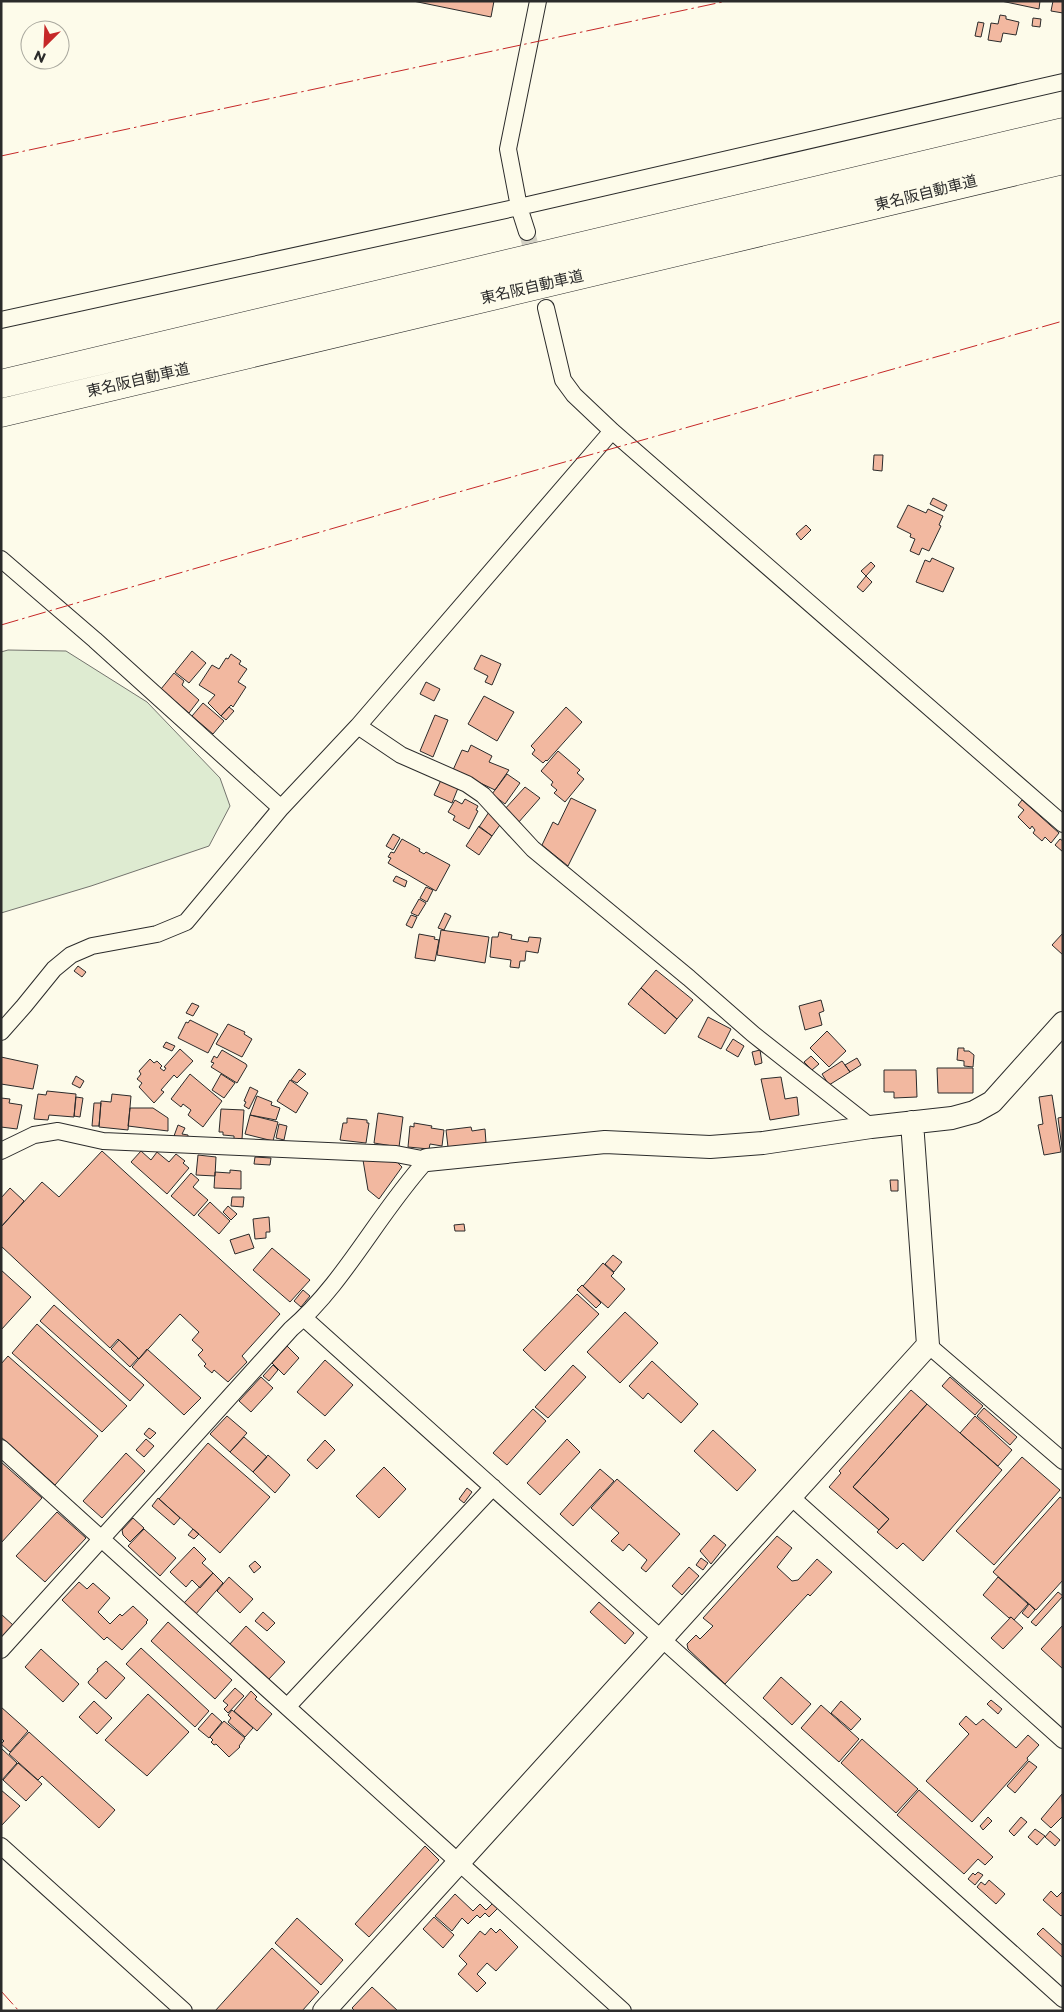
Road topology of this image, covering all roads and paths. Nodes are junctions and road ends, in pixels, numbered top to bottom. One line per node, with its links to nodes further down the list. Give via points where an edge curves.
1 (538, 1): 5 (street, via 508,149)
2 (1063, 82): 5 (street)
3 (1063, 132): 9 (highway, 東名阪自動車道)
4 (1063, 160): 10 (highway, 東名阪自動車道)
5 (519, 207): 6 (street); 8 (street)
6 (527, 232)
7 (546, 308): 11 (street, via 563,380)
8 (1, 320)
9 (1, 384)
10 (1, 413)
11 (612, 431): 13 (street); 15 (street)
12 (1, 559): 14 (street)
13 (358, 726): 14 (street); 19 (street, via 401,755 468,784 483,795 533,849 753,1034)
14 (282, 808): 17 (street, via 186,922 157,934 92,946 71,955 54,969)
15 (1063, 824)
16 (1063, 1023): 18 (street, via 992,1102 974,1112 952,1118)
17 (1, 1032)
18 (912, 1122): 19 (street); 23 (street)
19 (872, 1127): 21 (street, via 710,1147 606,1142)
20 (1, 1150): 21 (street, via 34,1135 58,1131 103,1140 396,1154)
21 (427, 1160): 22 (street, via 409,1179 321,1300)
22 (304, 1318): 26 (street); 28 (street)
23 (928, 1345): 25 (street); 27 (street)
24 (1, 1448): 28 (street)
25 (1063, 1461)
26 (493, 1487): 29 (street); 31 (street)
27 (791, 1497): 29 (street); 32 (street)
28 (102, 1539): 30 (street); 31 (street)
29 (662, 1639): 34 (street); 35 (street)
30 (1, 1650)
31 (287, 1707): 34 (street)
32 (1063, 1740)
33 (1, 1846): 36 (street)
34 (458, 1861): 37 (street); 38 (street)
35 (1063, 2000)
36 (184, 2011)
37 (324, 2011)
38 (623, 2011)

